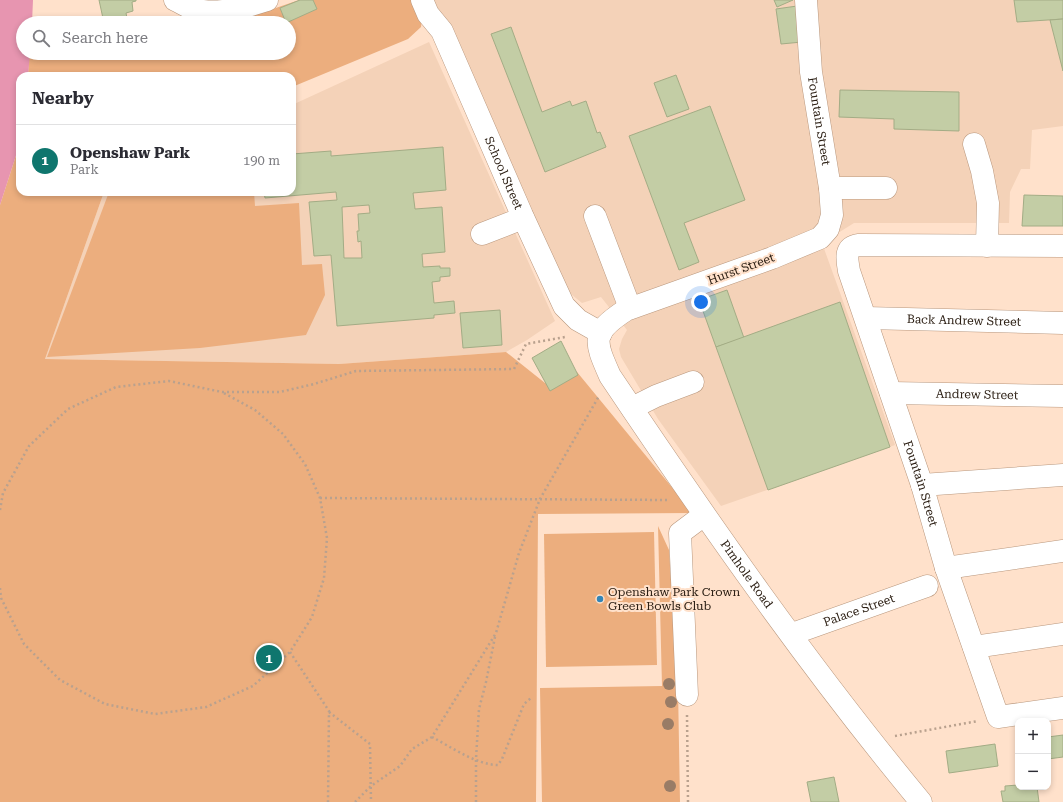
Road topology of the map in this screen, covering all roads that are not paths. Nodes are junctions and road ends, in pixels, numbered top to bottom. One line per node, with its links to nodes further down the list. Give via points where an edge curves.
1 (175, 0): 2 (street, via 196,10 216,12)
2 (267, 0)
3 (422, 0): 9 (street, School Street, via 428,14 442,31)
4 (806, 0): 6 (street, Fountain Street, via 811,72)
5 (974, 144): 12 (street, via 988,204)
6 (830, 188): 7 (street); 11 (street, Fountain Street, via 832,215 828,229)
7 (886, 188)
8 (595, 216): 14 (street)
9 (524, 218): 10 (street); 17 (street, School Street, via 564,306 578,320)
10 (482, 234)
11 (820, 238): 14 (street, Hurst Street, via 765,261)
12 (987, 246): 13 (street); 15 (street, Fountain Street, via 853,246 847,256 849,271)
13 (1063, 246)
14 (630, 308): 17 (street, Hurst Street, via 605,325)
15 (866, 318): 16 (street, Back Andrew Street); 19 (street, Fountain Street)
16 (1063, 323)
17 (601, 333): 21 (street, Pimhole Road, via 599,349 610,376)
18 (693, 382): 21 (street)
19 (891, 393): 20 (street, Andrew Street); 23 (street, Fountain Street)
20 (1063, 396)
21 (632, 408): 24 (street, Pimhole Road)
22 (1063, 475): 23 (street)
23 (922, 484): 26 (street, Fountain Street)
24 (699, 508): 28 (street, Pimhole Road); 31 (street, via 680,533)
25 (1063, 551): 26 (street)
26 (946, 568): 30 (street, Fountain Street)
27 (927, 586): 28 (street, Palace Street)
28 (792, 634): 33 (street, Pimhole Road, via 871,741)
29 (1063, 634): 30 (street)
30 (974, 647): 32 (street, Fountain Street, via 998,717)
31 (687, 695)
32 (1063, 708)
33 (921, 802)

